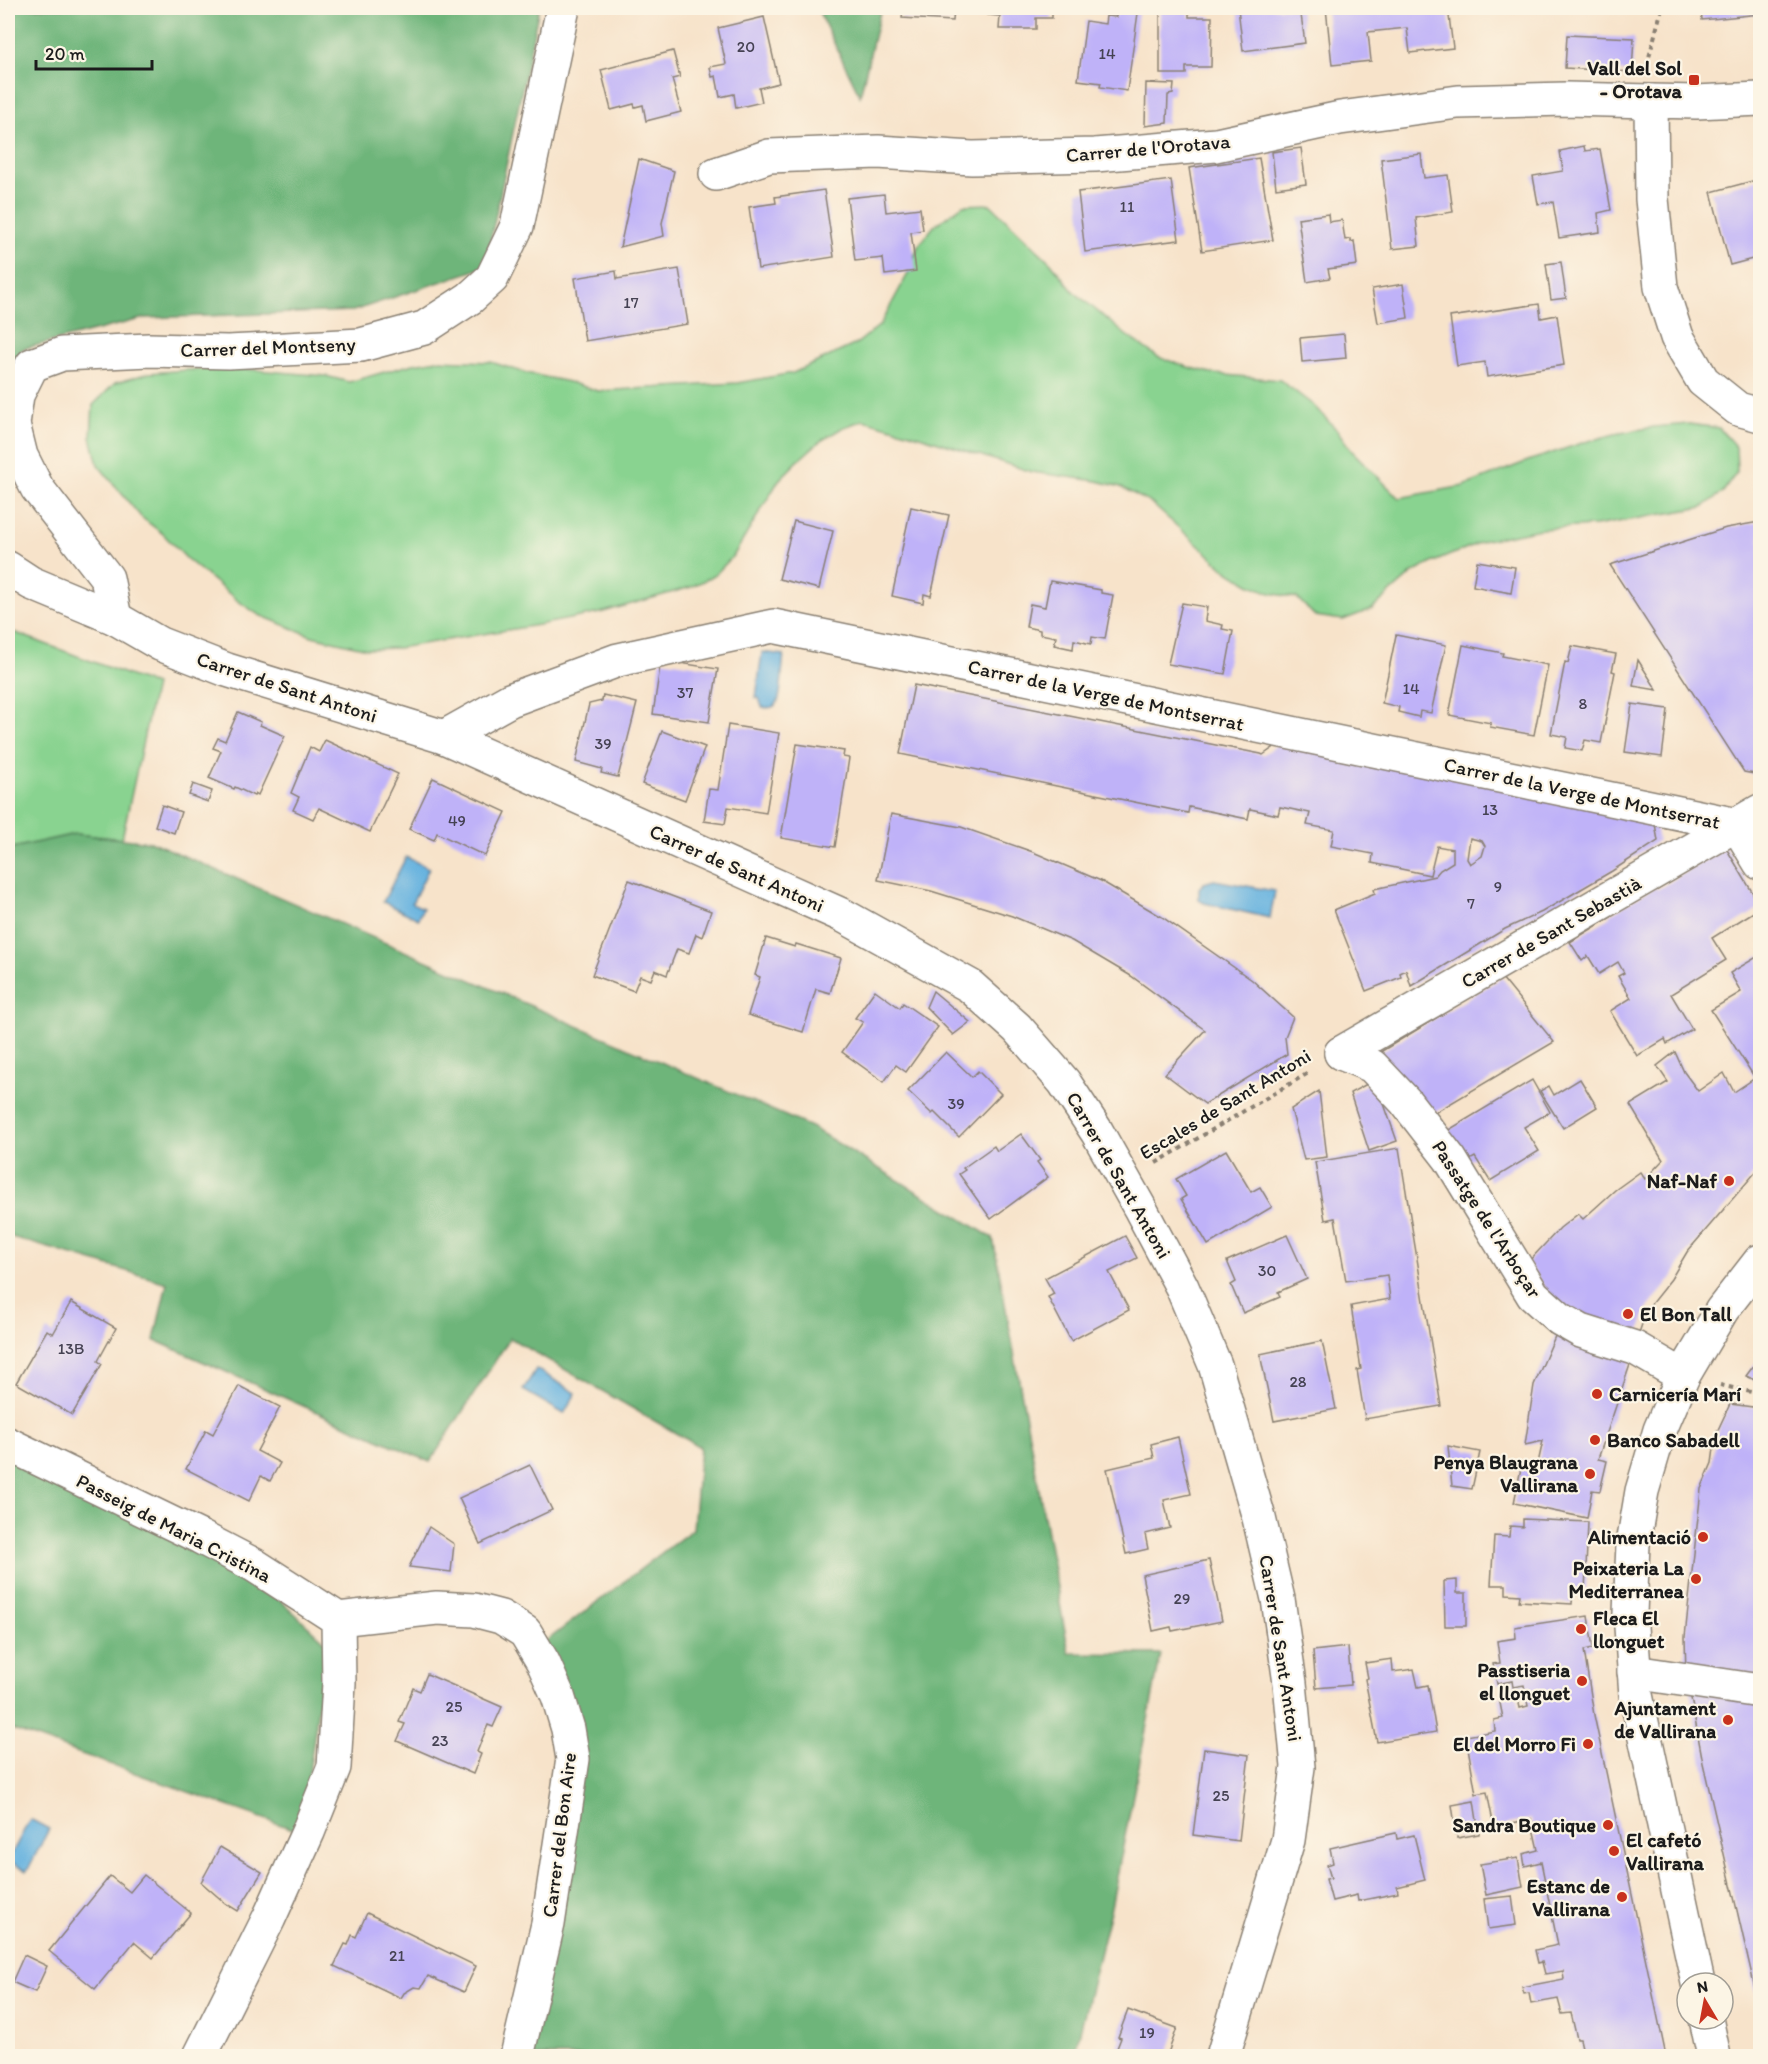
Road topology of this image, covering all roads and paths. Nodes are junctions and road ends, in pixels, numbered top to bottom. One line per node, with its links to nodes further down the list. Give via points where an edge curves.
1 (562, 8): 8 (street, Carrer del Montseny, via 517,226 492,278 470,298 424,328 361,345 62,354 32,365 17,395 13,424 21,456 37,488 107,578)
2 (1662, 8): 4 (path, via 1646,69)
3 (1761, 99): 4 (street, Carrer de l'Orotava)
4 (1651, 101): 5 (street, Carrer de l'Orotava, via 1458,102 1340,118 1216,145 1095,155 972,158 878,152 769,156); 6 (street, via 1652,199 1660,287 1677,337 1703,381 1738,409)
5 (716, 174)
6 (1761, 415)
7 (8, 568): 8 (street, Carrer de Sant Antoni, via 31,583)
8 (115, 618): 9 (street, Carrer de Sant Antoni, via 160,644 227,670)
9 (444, 737): 10 (street, Carrer de la Verge de Montserrat, via 510,700 618,660 773,626); 13 (street, Carrer de Sant Antoni, via 844,916 970,986 1017,1028 1064,1082)
10 (1749, 818): 11 (street, Carrer de la Verge de Montserrat); 12 (street, Carrer de Sant Sebastià)
11 (1761, 863)
12 (1341, 1053): 13 (path, Escales de Sant Antoni); 15 (street, Passatge de l'Arboçar, via 1372,1066 1405,1101 1450,1159 1533,1295 1581,1331 1635,1348)
13 (1125, 1181): 24 (street, Carrer de Sant Antoni, via 1182,1287 1215,1365 1259,1518 1278,1599 1290,1683 1298,1767 1288,1840)
14 (1761, 1261): 15 (street, via 1722,1310)
15 (1683, 1376): 18 (street, via 1660,1430 1633,1544 1630,1613)
16 (8, 1444): 17 (street, Passeig de Maria Cristina, via 254,1565)
17 (338, 1619): 22 (street, via 339,1683 333,1767 269,1918); 23 (street, Carrer del Bon Aire, via 437,1608 474,1610 501,1617 525,1632 558,1696 573,1759 548,1924)
18 (1634, 1672): 19 (street); 20 (street)
19 (1761, 1691)
20 (1695, 1971)
21 (1709, 2031): 25 (street)
22 (200, 2056)
23 (517, 2056)
24 (1223, 2056)
25 (1714, 2056)

